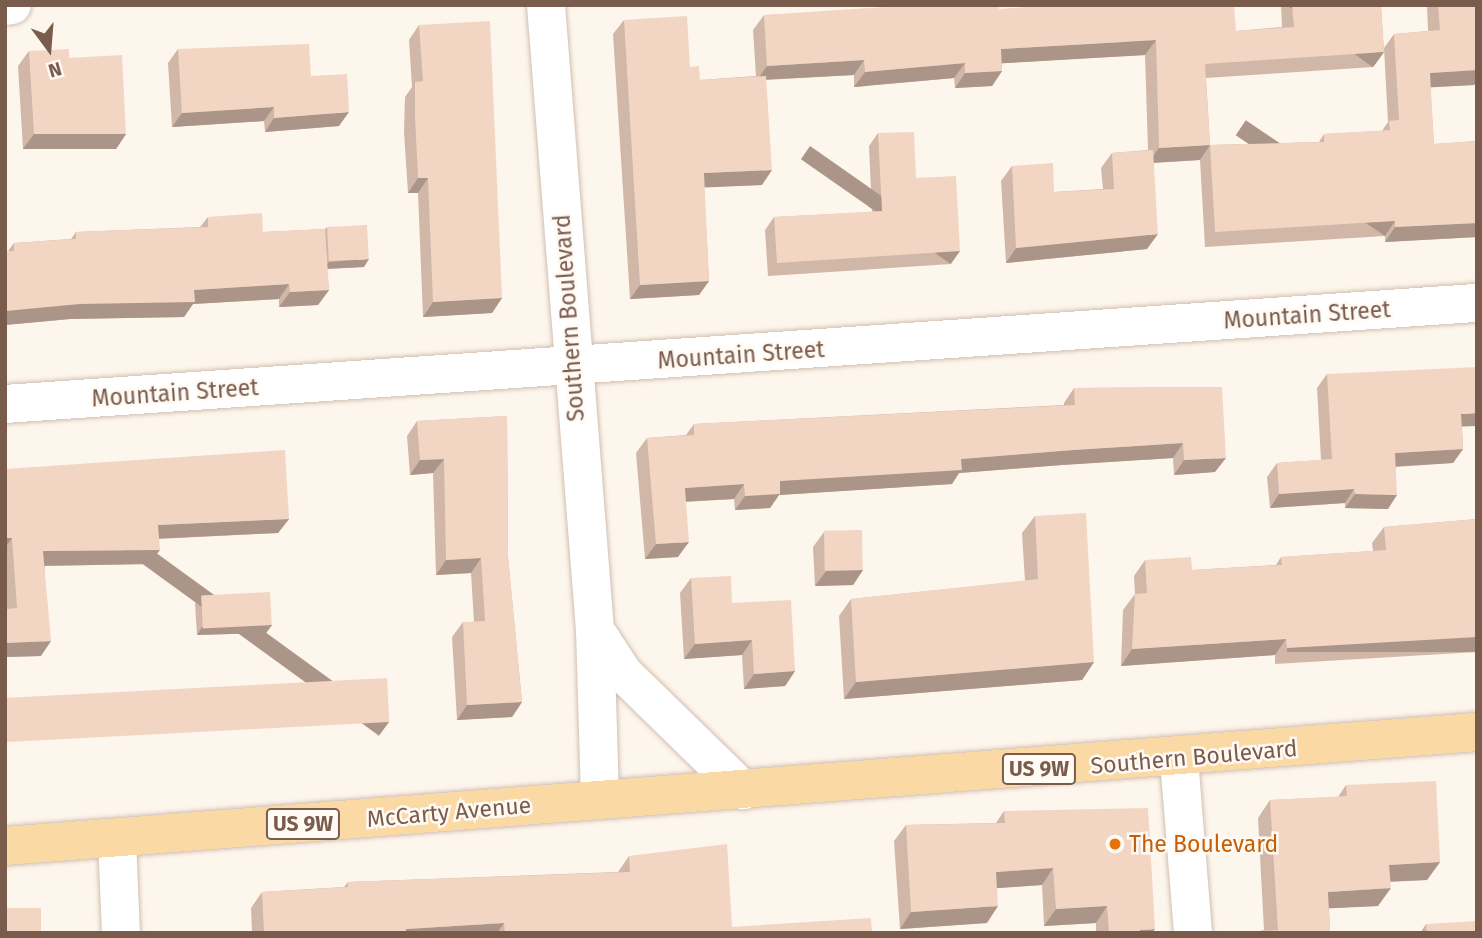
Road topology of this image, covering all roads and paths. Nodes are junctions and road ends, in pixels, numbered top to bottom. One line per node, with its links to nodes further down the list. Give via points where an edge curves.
1 (12, 5): 3 (street)
2 (546, 5): 5 (street, Southern Boulevard)
3 (5, 6)
4 (1477, 303): 5 (street, Mountain Street)
5 (572, 367): 6 (street, Mountain Street); 7 (street, Southern Boulevard)
6 (5, 404)
7 (595, 630): 10 (street, Southern Boulevard, via 623,673); 11 (street, Southern Boulevard)
8 (1477, 732): 9 (main road, Southern Boulevard / US 9W)
9 (1179, 759): 10 (main road, Southern Boulevard / US 9W); 15 (street)
10 (743, 790): 11 (main road, Southern Boulevard / US 9W)
11 (600, 800): 12 (main road, McCarty Avenue / US 9W)
12 (117, 839): 13 (main road, McCarty Avenue / US 9W); 14 (street)
13 (5, 846)
14 (121, 933)
15 (1193, 933)

